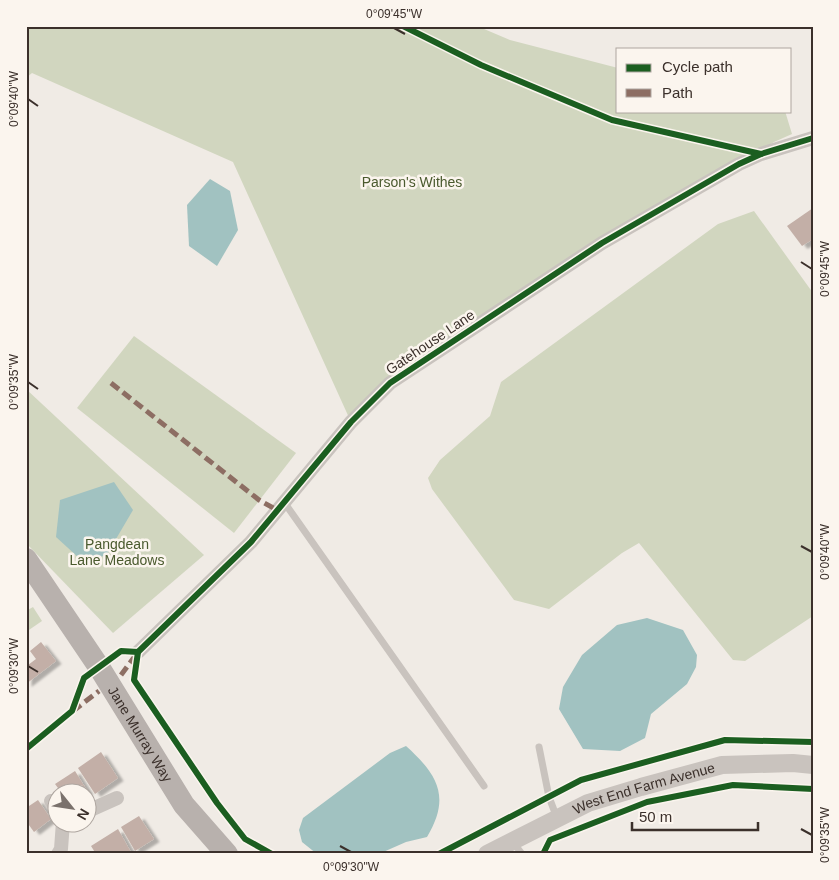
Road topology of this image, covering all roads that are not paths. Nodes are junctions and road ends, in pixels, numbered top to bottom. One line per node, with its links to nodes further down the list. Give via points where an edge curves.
1 (813, 138): 2 (street, Gatehouse Lane, via 739,164 602,243 390,383 350,422)
2 (284, 502): 4 (street, Gatehouse Lane, via 251,542); 7 (lane)
3 (26, 559): 14 (main road, Jane Murray Way, via 99,667 184,805)
4 (138, 652)
5 (539, 747): 10 (lane, via 549,797)
6 (813, 765): 10 (street, West End Farm Avenue, via 722,766 588,803)
7 (484, 786)
8 (117, 798): 9 (street)
9 (98, 807)
10 (557, 818): 12 (street, West End Farm Avenue)
11 (63, 832): 13 (street)
12 (517, 847): 15 (street, West End Farm Avenue)
13 (62, 852)
14 (227, 854)
15 (486, 854)

